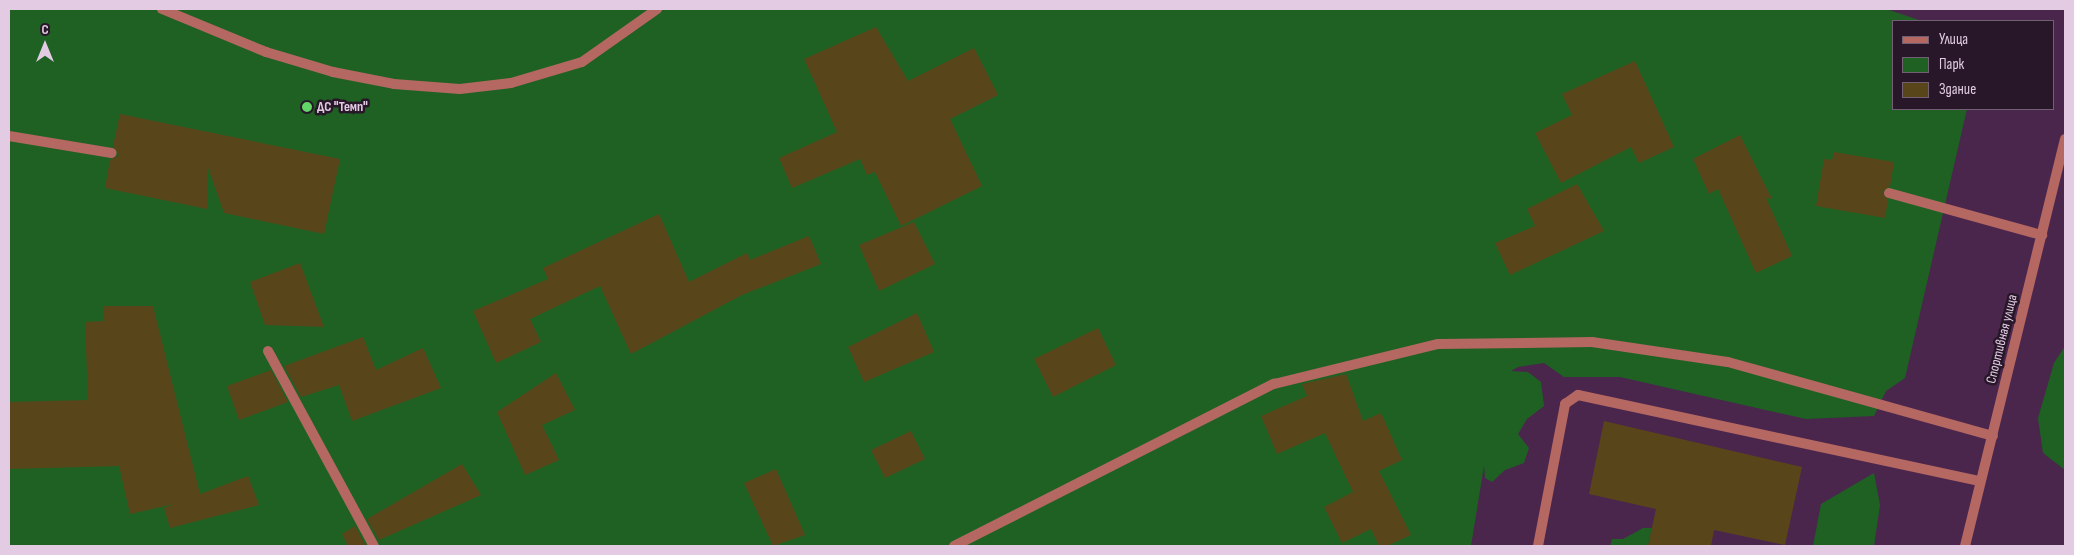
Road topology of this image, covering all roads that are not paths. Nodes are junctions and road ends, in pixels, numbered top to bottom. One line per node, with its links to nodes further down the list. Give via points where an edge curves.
1 (162, 9): 2 (street, via 266,52 333,72 394,84 460,89 512,83 582,62)
2 (657, 9)
3 (9, 136): 5 (street)
4 (2065, 139): 7 (street, Спортивная улица)
5 (112, 153)
6 (1889, 193): 7 (street)
7 (2042, 235): 9 (street, Спортивная улица)
8 (268, 352): 11 (street)
9 (1993, 436): 10 (street, Спортивная улица); 12 (street, via 1728,362 1592,342 1438,344 1274,384)
10 (1980, 481): 13 (street, via 1578,395 1565,404); 14 (street, Спортивная улица)
11 (374, 546)
12 (954, 546)
13 (1538, 546)
14 (1965, 546)

